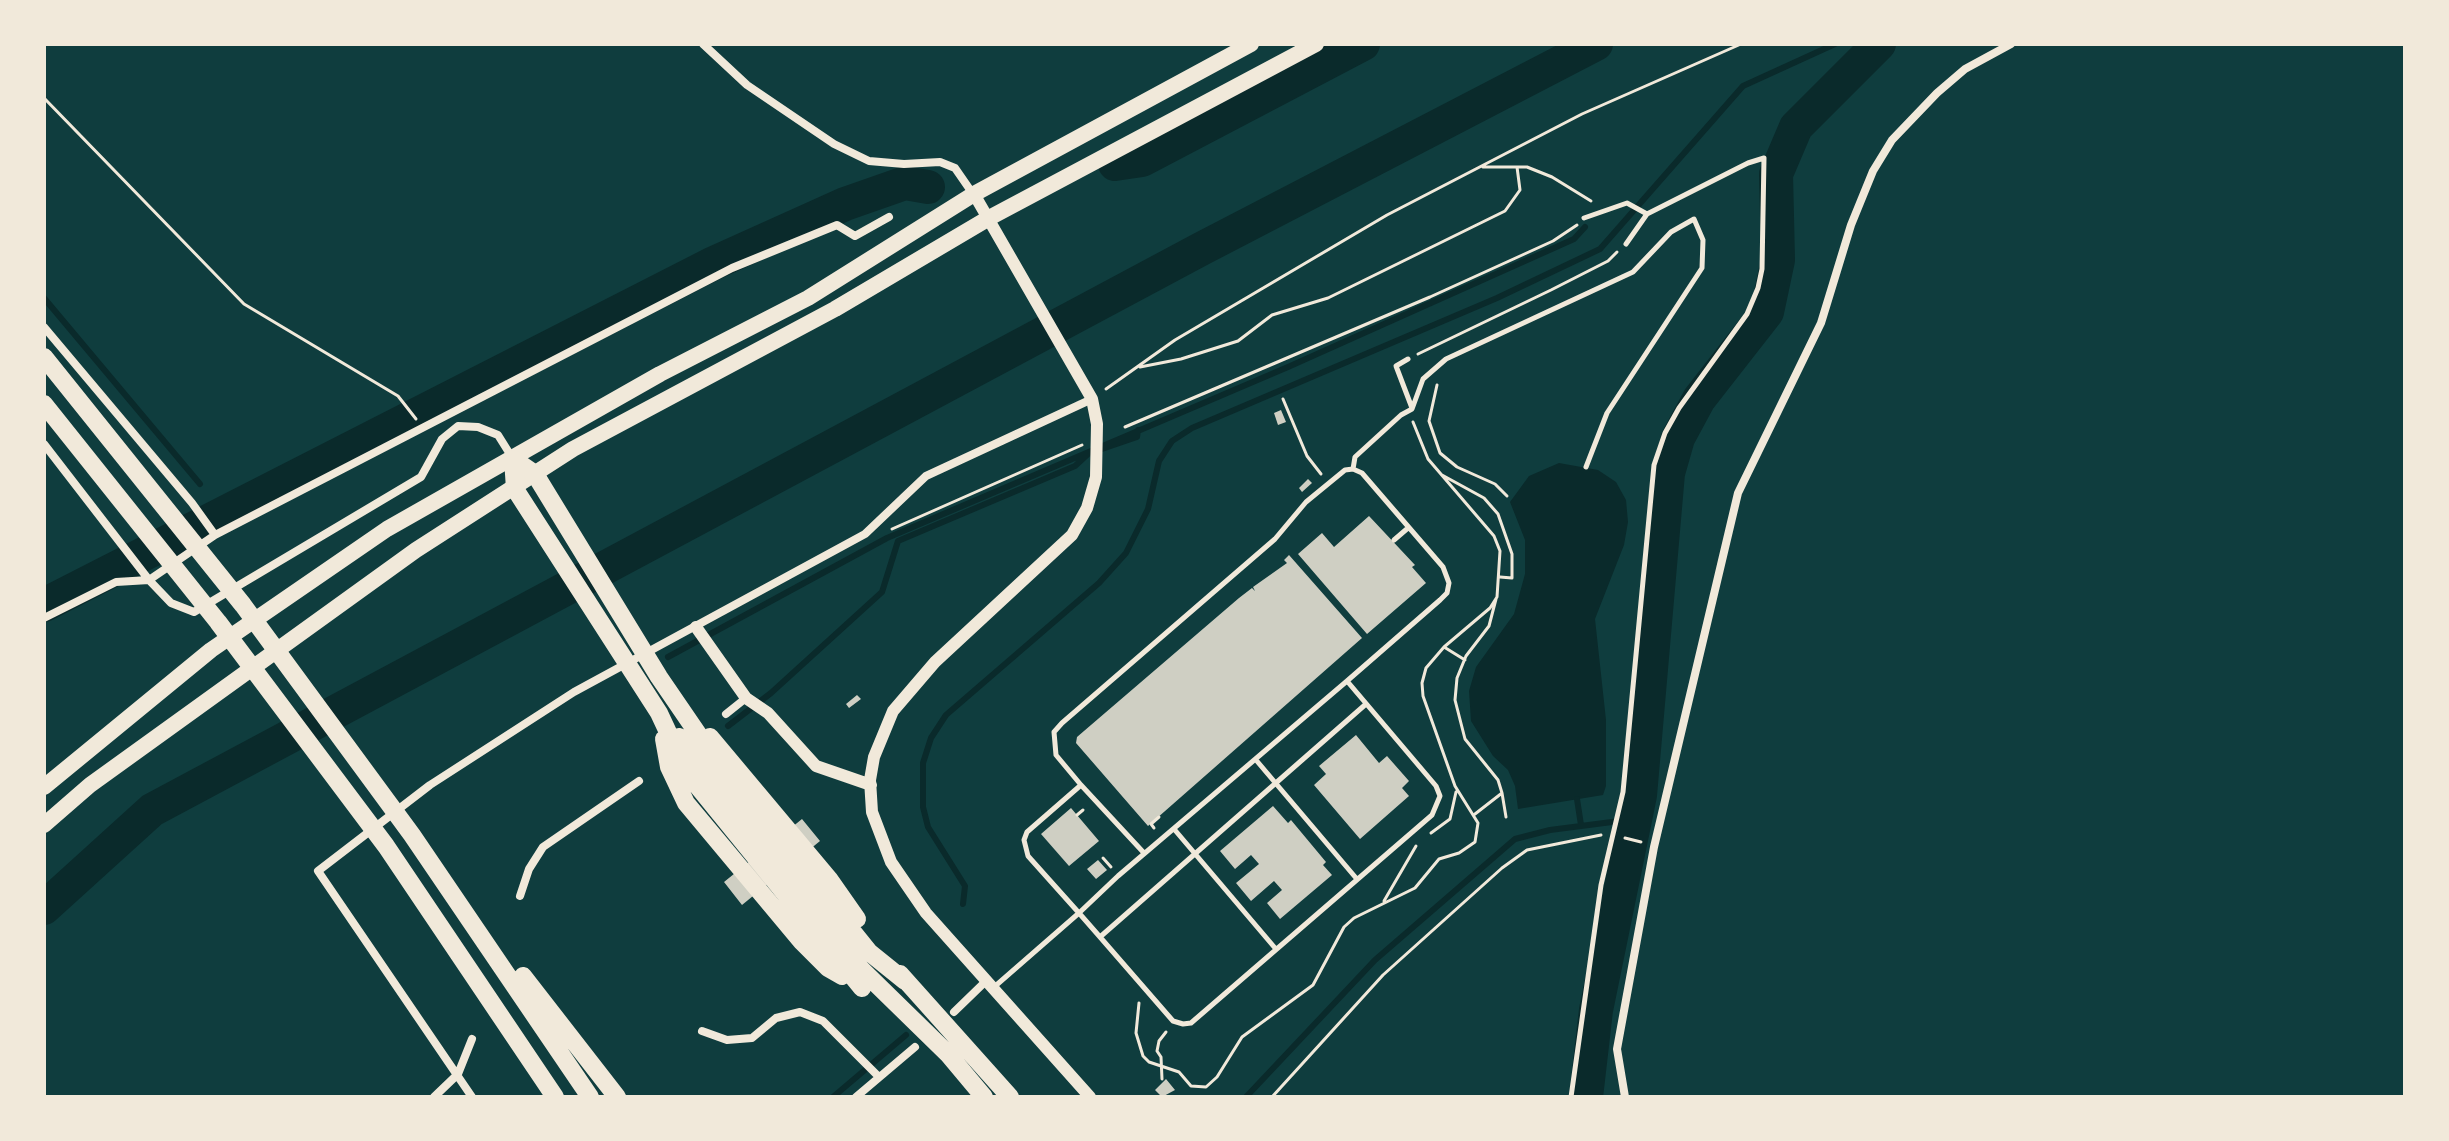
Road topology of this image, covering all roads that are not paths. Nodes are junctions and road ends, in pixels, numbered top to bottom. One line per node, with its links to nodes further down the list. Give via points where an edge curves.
1 (703, 44): 5 (street, via 747,85 834,144 869,161 940,162 955,168)
2 (1251, 44): 5 (main road)
3 (1316, 44): 8 (main road)
4 (2011, 44): 68 (street, via 1965,69 1937,93 1892,140 1873,171 1821,323 1738,493 1654,847 1617,1049)
5 (974, 194): 8 (street); 18 (main road, via 808,298 660,374)
6 (1647, 214): 9 (lane, via 1627,203); 10 (lane); 67 (lane, via 1764,158 1758,288 1747,314 1679,408 1654,465 1623,792 1601,885)
7 (889, 217): 24 (street, via 855,236 837,225 732,268)
8 (989, 218): 14 (street); 21 (main road)
9 (1584, 218)
10 (1626, 244)
11 (44, 327): 24 (street)
12 (44, 357): 44 (highway, via 243,605)
13 (1408, 359): 16 (lane, via 1396,366)
14 (1092, 399): 28 (street, via 926,476 865,534); 37 (street, via 1096,477 1072,535 910,688 882,733)
15 (44, 404): 60 (highway, via 218,622 386,846)
16 (1412, 409): 19 (lane, via 1423,379 1446,359 1633,272 1671,232 1694,219 1703,240 1702,268 1607,413); 20 (lane, via 1355,457)
17 (44, 444): 26 (street)
18 (513, 459): 21 (highway); 22 (highway); 26 (street, via 498,435 458,426 442,439 421,477 194,612 171,603); 39 (main road, via 387,529 211,650)
19 (1586, 467)
20 (1353, 469): 23 (lane); 38 (lane, via 1306,502 1275,539 1054,732 1056,755)
21 (535, 474): 22 (main road); 65 (highway, via 659,677 724,772 869,952 905,981)
22 (515, 489): 32 (highway); 40 (main road, via 416,550 90,785)
23 (1409, 527): 25 (lane); 29 (lane, via 1448,574 1447,593)
24 (215, 535): 26 (street)
25 (1394, 540)
26 (149, 580): 27 (street, via 116,582)
27 (44, 618)
28 (696, 627): 30 (street); 56 (street, via 574,692 443,777 318,871)
29 (1347, 681): 31 (lane); 34 (lane)
30 (746, 698): 33 (street); 37 (street, via 768,713 816,766)
31 (1366, 704): 36 (lane); 45 (lane, via 1440,796 1432,815)
32 (659, 713): 51 (highway, via 861,969); 51 (highway, via 687,773 862,988)
33 (726, 714)
34 (1255, 760): 36 (lane); 41 (lane)
35 (639, 781): 46 (street, via 543,847)
36 (1276, 782): 42 (lane); 45 (lane)
37 (871, 785): 50 (street, via 876,827 891,862 926,913)
38 (1081, 785): 43 (lane); 47 (lane, via 1024,840 1028,856)
39 (44, 787)
40 (44, 825)
41 (1174, 829): 42 (lane); 43 (lane)
42 (1194, 852): 48 (lane); 49 (lane)
43 (1144, 853): 47 (lane)
44 (433, 865): 61 (highway); 62 (highway)
45 (1356, 878): 49 (lane)
46 (520, 896)
47 (1079, 913): 48 (lane); 50 (lane)
48 (1100, 937): 49 (lane, via 1173,1021 1183,1024 1191,1023)
49 (1275, 948)
50 (990, 985): 52 (street); 66 (street)
51 (903, 1012): 64 (highway)
52 (954, 1012)
53 (702, 1031): 57 (street, via 727,1040 752,1038 776,1018 800,1012 823,1021)
54 (472, 1039): 56 (street)
55 (915, 1047): 57 (street)
56 (458, 1074): 58 (street); 59 (street)
57 (879, 1077): 63 (street)
58 (434, 1097)
59 (472, 1097)
60 (555, 1097)
61 (590, 1097)
62 (617, 1097)
63 (856, 1097)
64 (984, 1097)
65 (1010, 1097)
66 (1090, 1097)
67 (1571, 1097)
68 (1625, 1097)

